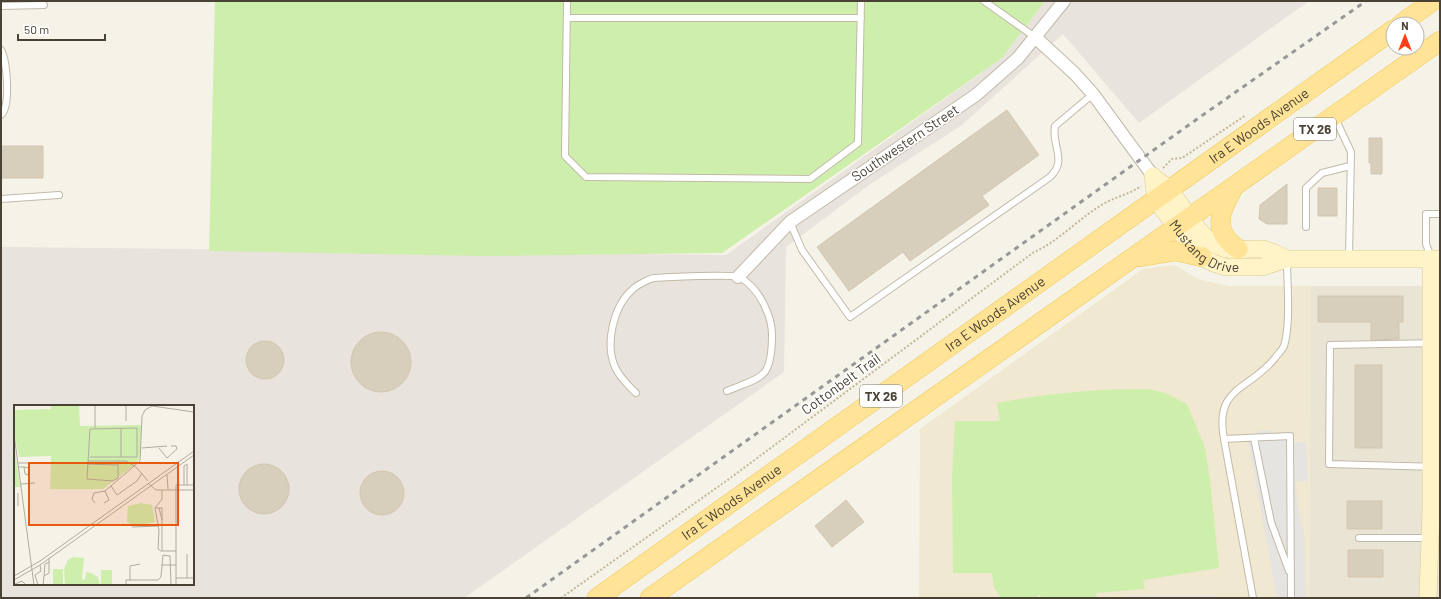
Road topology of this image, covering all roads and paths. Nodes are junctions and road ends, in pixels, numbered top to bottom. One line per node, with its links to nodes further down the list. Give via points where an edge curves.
1 (567, 1): 9 (lane)
2 (861, 1): 10 (lane)
3 (984, 1): 12 (lane)
4 (1064, 1): 12 (street, Southwestern Street)
5 (1433, 1): 8 (main road)
6 (44, 5): 7 (lane)
7 (1, 6)
8 (1412, 16)
9 (567, 18): 10 (lane); 10 (lane, via 565,156 586,177 810,179 858,143)
10 (861, 18)
11 (1385, 36): 22 (main road, Ira E Woods Avenue / TX 26)
12 (1035, 37): 15 (street, Mustang Drive); 25 (street, Southwestern Street, via 1018,58 976,95)
13 (1440, 41): 17 (main road, TX 26)
14 (1, 50): 16 (lane, via 7,82 7,101)
15 (1093, 94): 19 (street, Mustang Drive); 25 (lane, via 1055,126 1058,164 1050,177 850,317 802,250)
16 (1, 115)
17 (1334, 116): 18 (lane, via 1351,152); 20 (main road, TX 26)
18 (1350, 166): 27 (lane, via 1322,173 1306,188); 32 (lane)
19 (1153, 176): 22 (main road, Mustang Drive); 45 (path, Cottonbelt Trail, via 1135,192 1116,197 1099,206 1048,246 1034,252 728,480)
20 (1236, 184): 26 (main road, TX 26); 28 (main road, via 1225,203 1220,229 1224,237)
21 (60, 195): 23 (lane)
22 (1163, 195): 26 (main road, Mustang Drive); 46 (main road, Ira E Woods Avenue / TX 26)
23 (1, 199)
24 (1440, 214): 30 (lane, via 1426,214 1426,244)
25 (790, 222): 34 (street, Southwestern Street)
26 (1184, 223): 28 (main road, Mustang Drive, via 1216,245); 29 (main road, Mustang Drive); 33 (main road, TX 26)
27 (1306, 226)
28 (1238, 250): 31 (main road, Mustang Drive, via 1263,249)
29 (1202, 257): 31 (main road, Mustang Drive, via 1226,267 1262,267); 33 (main road, via 1176,251)
30 (1436, 257): 32 (main road, Mustang Drive); 35 (main road)
31 (1287, 258): 32 (main road, Mustang Drive); 39 (lane, via 1283,347 1270,364 1226,402 1222,414)
32 (1349, 258)
33 (1130, 260): 47 (main road, TX 26)
34 (738, 277): 36 (lane, via 755,290 765,306 773,332 772,360 763,376); 37 (lane, via 679,276 653,279 633,289 616,312 610,346 615,367 623,381)
35 (1436, 342): 40 (main road); 40 (lane, via 1330,344 1329,464)
36 (727, 391)
37 (636, 393)
38 (1254, 438): 39 (lane); 44 (lane, via 1271,522); 44 (lane, via 1290,436)
39 (1224, 439): 48 (lane)
40 (1436, 467): 42 (main road)
41 (1360, 538): 42 (lane)
42 (1430, 538): 43 (main road)
43 (1435, 562): 50 (main road)
44 (1291, 576): 49 (lane)
45 (561, 598)
46 (597, 598)
47 (650, 598)
48 (1253, 598)
49 (1291, 598)
50 (1428, 598)

